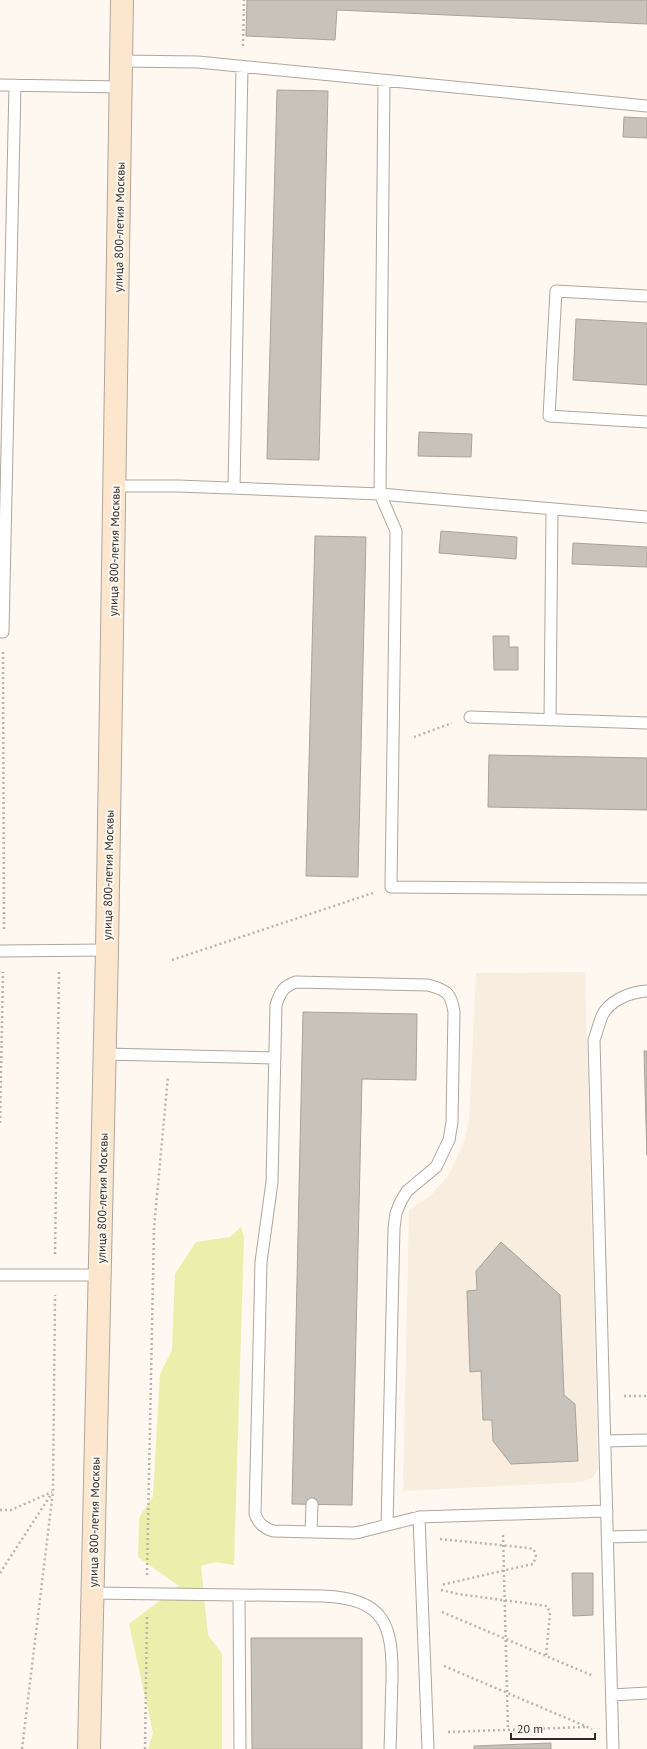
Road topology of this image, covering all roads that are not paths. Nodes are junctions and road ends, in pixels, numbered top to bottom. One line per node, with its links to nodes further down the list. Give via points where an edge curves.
1 (122, 0): 2 (main road, улица 800-летия Москвы)
2 (122, 61): 3 (lane, via 184,61); 7 (main road, улица 800-летия Москвы)
3 (242, 67): 4 (lane); 12 (lane)
4 (384, 82): 8 (lane); 13 (lane)
5 (0, 85): 6 (lane)
6 (15, 85): 7 (lane); 16 (lane)
7 (121, 87): 11 (main road, улица 800-летия Москвы)
8 (647, 106)
9 (647, 296): 10 (lane, via 556,291 549,416)
10 (647, 422)
11 (115, 486): 12 (lane); 21 (main road, улица 800-летия Москвы)
12 (234, 488): 13 (lane)
13 (380, 494): 14 (lane); 20 (lane, via 396,531 391,887)
14 (552, 509): 15 (lane); 18 (lane)
15 (647, 518)
16 (2, 632)
17 (470, 717): 18 (lane)
18 (550, 719): 19 (lane)
19 (647, 723)
20 (647, 889)
21 (107, 950): 22 (lane); 24 (main road, улица 800-летия Москвы)
22 (2, 951)
23 (647, 991): 29 (lane, via 623,996 612,1004 603,1014 594,1040)
24 (105, 1054): 25 (lane); 27 (main road, улица 800-летия Москвы)
25 (275, 1058): 33 (lane, via 276,1004 280,993 287,985 296,982 428,985 442,988 452,998 452,1122 449,1140 436,1167 404,1196 396,1213 394,1228); 34 (lane, via 272,1182 261,1262 255,1514 258,1521 268,1530)
26 (0, 1274): 27 (lane)
27 (100, 1275): 37 (main road, улица 800-летия Москвы)
28 (647, 1440): 29 (lane)
29 (605, 1441): 31 (lane)
30 (312, 1504): 34 (lane)
31 (607, 1511): 32 (lane); 36 (lane)
32 (418, 1517): 33 (lane); 45 (lane)
33 (387, 1525): 34 (lane, via 354,1533)
34 (311, 1532)
35 (647, 1536): 36 (lane)
36 (608, 1537): 39 (lane)
37 (92, 1593): 38 (lane); 42 (main road, улица 800-летия Москвы)
38 (240, 1595): 43 (lane); 44 (lane, via 344,1597 363,1603 375,1611 384,1622 391,1638)
39 (612, 1689): 40 (lane); 41 (lane)
40 (647, 1693)
41 (613, 1743)
42 (89, 1749)
43 (240, 1749)
44 (390, 1749)
45 (428, 1749)

